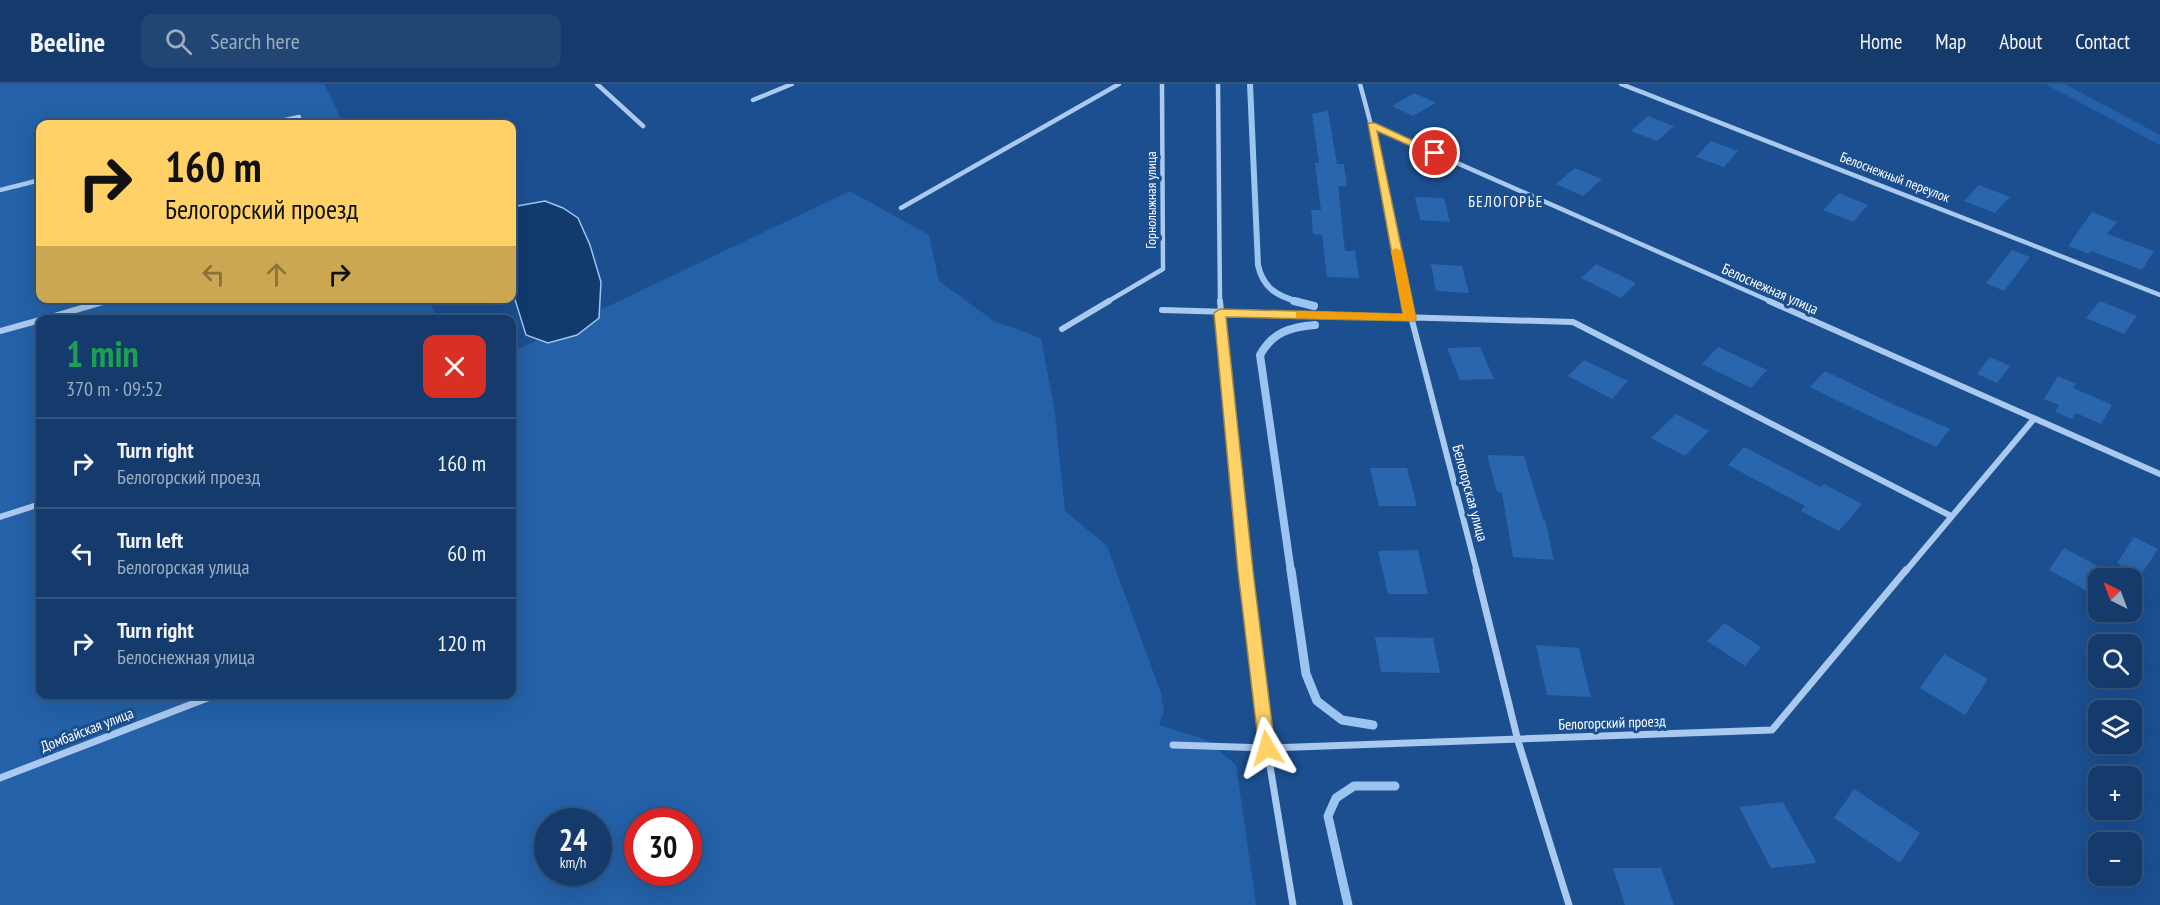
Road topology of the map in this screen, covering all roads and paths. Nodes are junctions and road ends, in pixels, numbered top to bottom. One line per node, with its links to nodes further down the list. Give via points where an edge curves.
1 (597, 84): 12 (street)
2 (792, 84): 8 (street)
3 (1119, 84): 15 (street)
4 (1162, 84): 23 (street, Горнолыжная улица, via 1163,269)
5 (1218, 84): 19 (street)
6 (1360, 84): 11 (street, Белогорская улица)
7 (1621, 84): 16 (street, Белоснежный переулок)
8 (753, 100)
9 (300, 117): 10 (street)
10 (286, 120)
11 (1371, 125): 21 (street, Белогорская улица); 25 (street, Белоснежная улица)
12 (643, 126)
13 (36, 181): 14 (street)
14 (0, 190)
15 (901, 208)
16 (2160, 295)
17 (99, 303): 20 (street)
18 (1162, 310): 19 (street)
19 (1220, 313): 21 (street); 33 (street)
20 (58, 315)
21 (1410, 318): 28 (street, via 1573,322); 31 (street, Белогорская улица)
22 (36, 321): 24 (street)
23 (1062, 329)
24 (0, 331)
25 (2033, 420): 26 (street, Белоснежная улица); 28 (street, Белогорский проезд)
26 (2160, 474)
27 (36, 505): 29 (street)
28 (1952, 516): 31 (street, Белогорский проезд, via 1772,730)
29 (0, 517)
30 (205, 699): 34 (street, Домбайская улица)
31 (1518, 741): 33 (street, Белогорский проезд); 36 (street, Белогорская улица)
32 (1173, 746): 33 (street, Белогорский проезд)
33 (1267, 748): 35 (street)
34 (0, 778)
35 (1293, 905)
36 (1569, 905)

